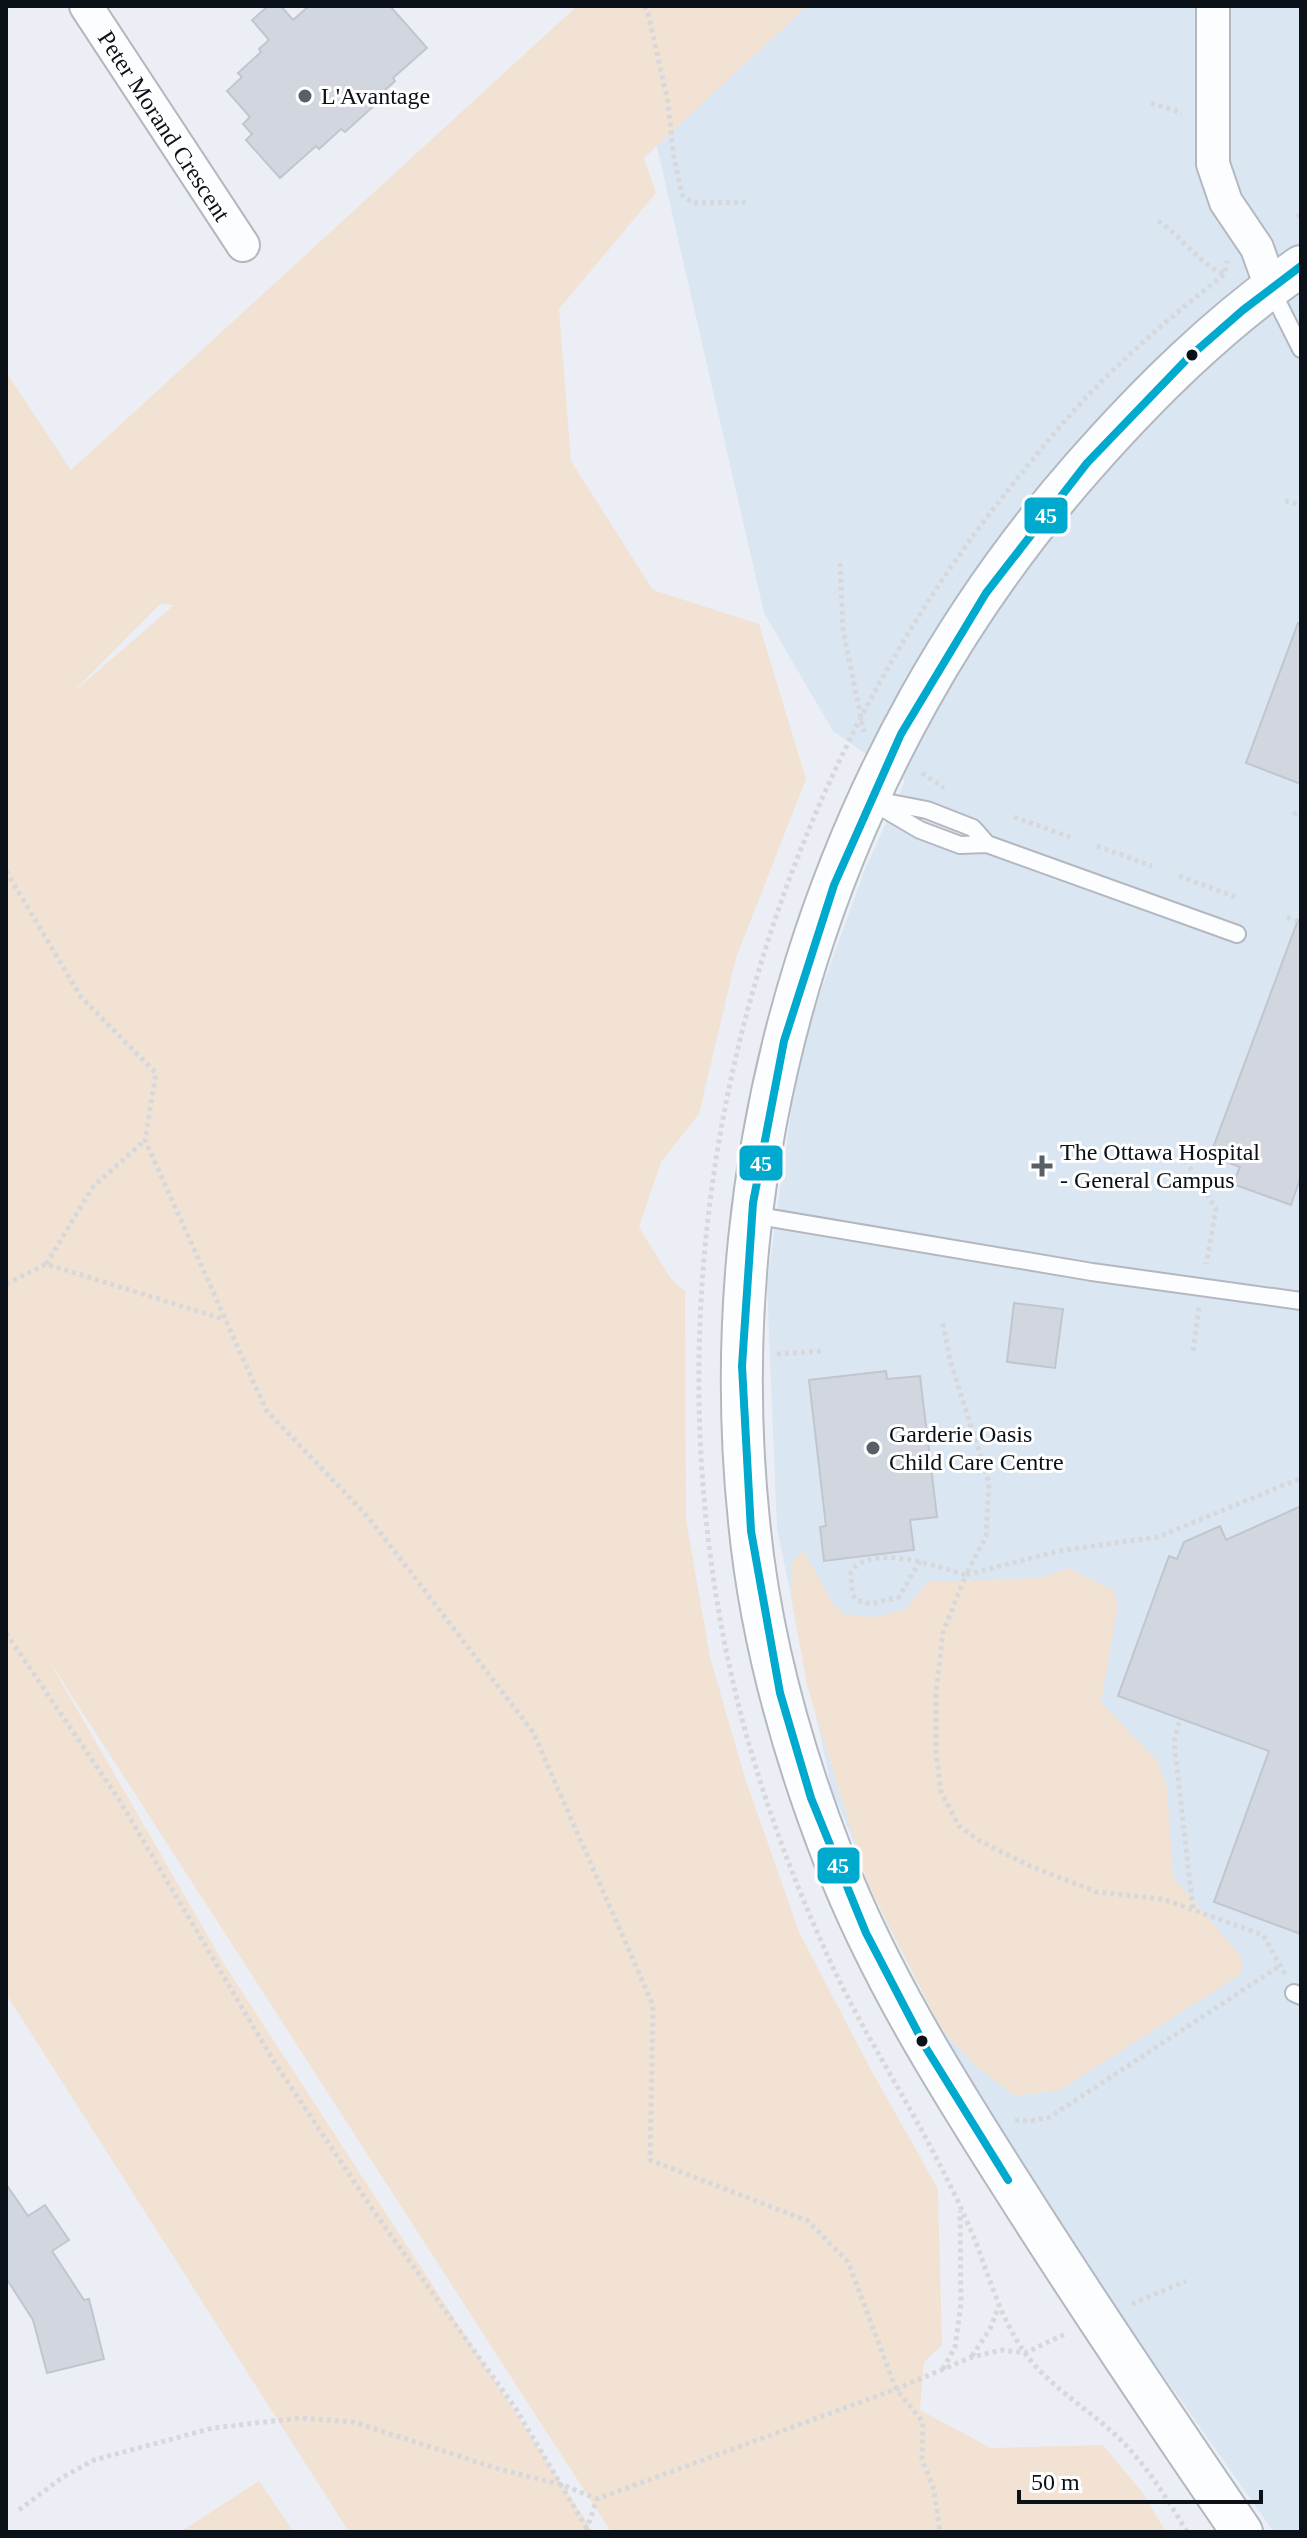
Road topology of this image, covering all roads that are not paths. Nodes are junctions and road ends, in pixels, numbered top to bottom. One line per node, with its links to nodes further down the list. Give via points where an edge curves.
1 (86, 6): 3 (street, Peter Morand Crescent)
2 (1213, 6): 4 (street, via 1213,164 1226,202 1257,248)
3 (243, 245)
4 (1286, 277): 5 (lane); 6 (street, via 1218,328 1128,416 1052,502 965,622)
5 (1301, 349)
6 (867, 798): 7 (lane, via 920,830 960,845 987,844); 8 (street, via 811,943 784,1036)
7 (1237, 934)
8 (752, 1215): 9 (lane); 10 (street, via 742,1363 749,1525 780,1692 834,1860 882,1968 960,2104)
9 (1301, 1301)
10 (1242, 2532)

